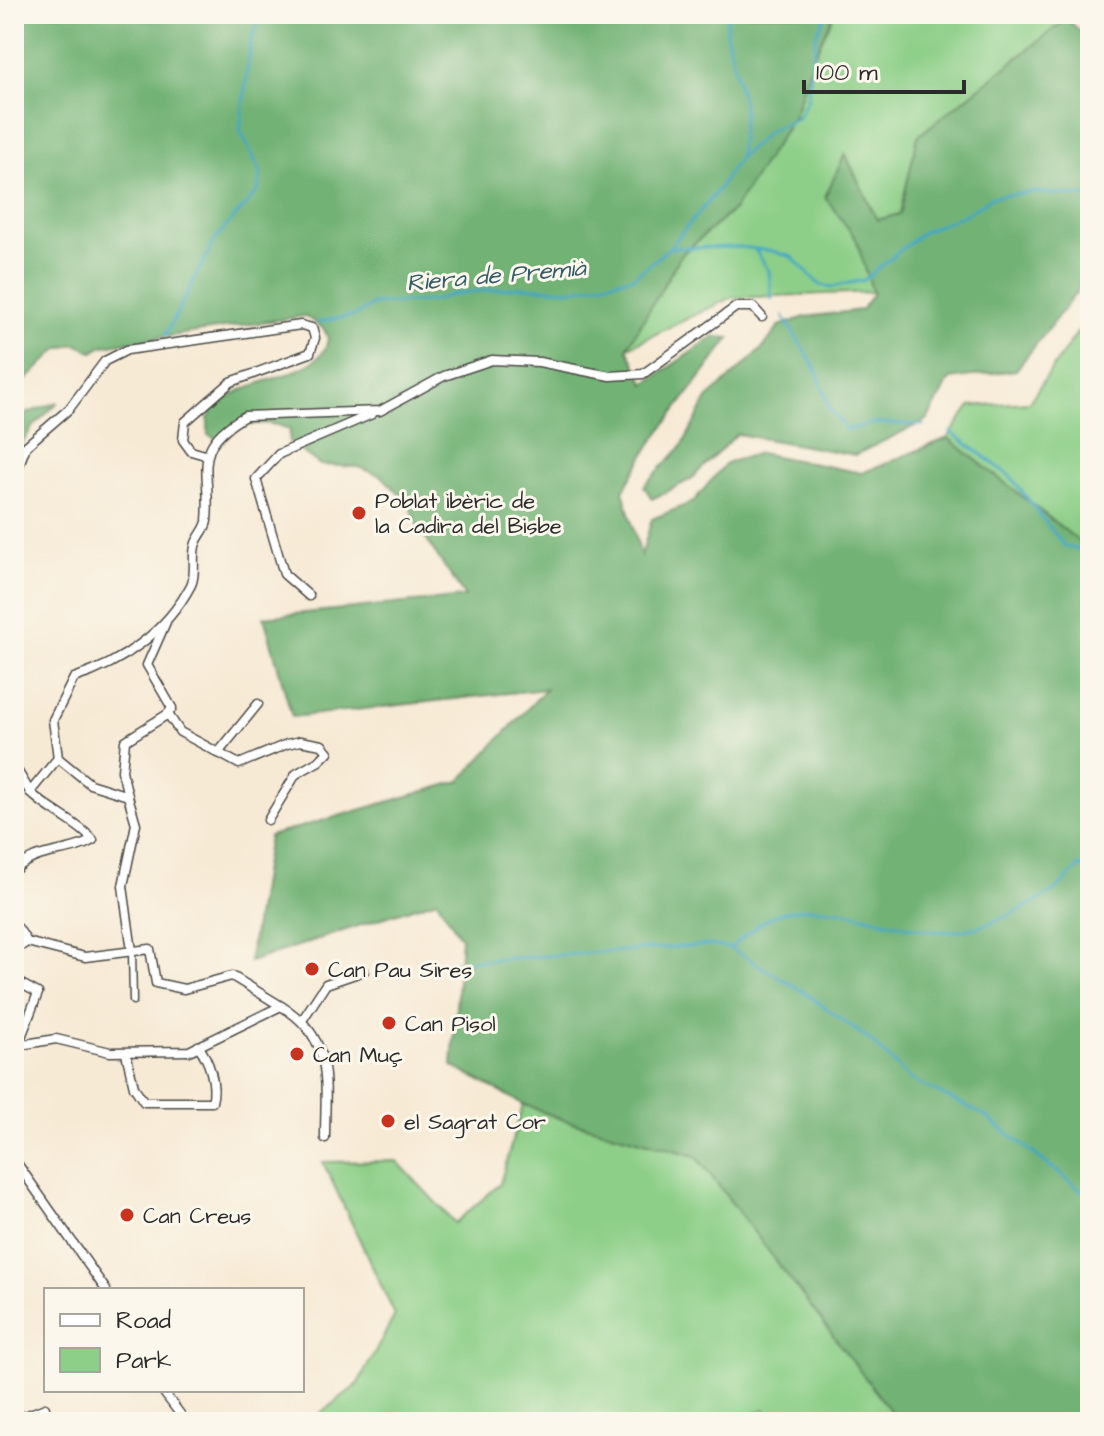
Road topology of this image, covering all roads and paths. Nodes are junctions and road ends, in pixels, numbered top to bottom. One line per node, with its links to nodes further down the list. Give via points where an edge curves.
1 (762, 317): 2 (street, via 753,307 736,307 643,374 610,376 539,362 492,360 444,376)
2 (380, 411): 3 (street, via 245,416 227,426); 5 (street, via 279,454 256,479 284,574)
3 (205, 455): 4 (street, via 191,451 183,440 185,422 231,382 310,353 312,328 301,325 127,350 105,361 69,409 26,446); 6 (street, via 207,524 195,545 192,583)
4 (14, 479)
5 (309, 596)
6 (171, 612): 8 (street, via 147,665 172,708); 10 (street, via 138,647 107,668 74,678 53,720)
7 (258, 704): 9 (street)
8 (168, 714): 9 (street, via 180,732); 13 (street, via 125,741 122,771)
9 (218, 753): 14 (street, via 239,764 300,741 322,745 328,752 296,774)
10 (58, 758): 12 (street); 13 (street, via 90,784)
11 (14, 765): 12 (street)
12 (30, 792): 15 (street, via 93,840 44,853)
13 (128, 796): 19 (street, via 136,824 123,886)
14 (268, 820)
15 (14, 871)
16 (14, 929): 17 (street)
17 (27, 942): 18 (street); 19 (street, via 85,957)
18 (14, 951)
19 (132, 951): 22 (street); 23 (street, via 150,949 156,983 184,989 232,976)
20 (364, 971): 24 (street, via 326,984)
21 (14, 980): 25 (street, via 38,993)
22 (133, 1001)
23 (281, 1006): 24 (street); 26 (street)
24 (303, 1019): 28 (street, via 321,1046)
25 (16, 1046): 27 (street, via 56,1039)
26 (198, 1046): 27 (street, via 189,1051); 27 (street, via 207,1058 215,1092 212,1102 144,1102 134,1087)
27 (126, 1053)
28 (325, 1138)
29 (14, 1159): 30 (street)
30 (105, 1288)
31 (164, 1392): 34 (street)
32 (45, 1408): 33 (street, via 25,1416)
33 (14, 1413)
34 (186, 1422)

